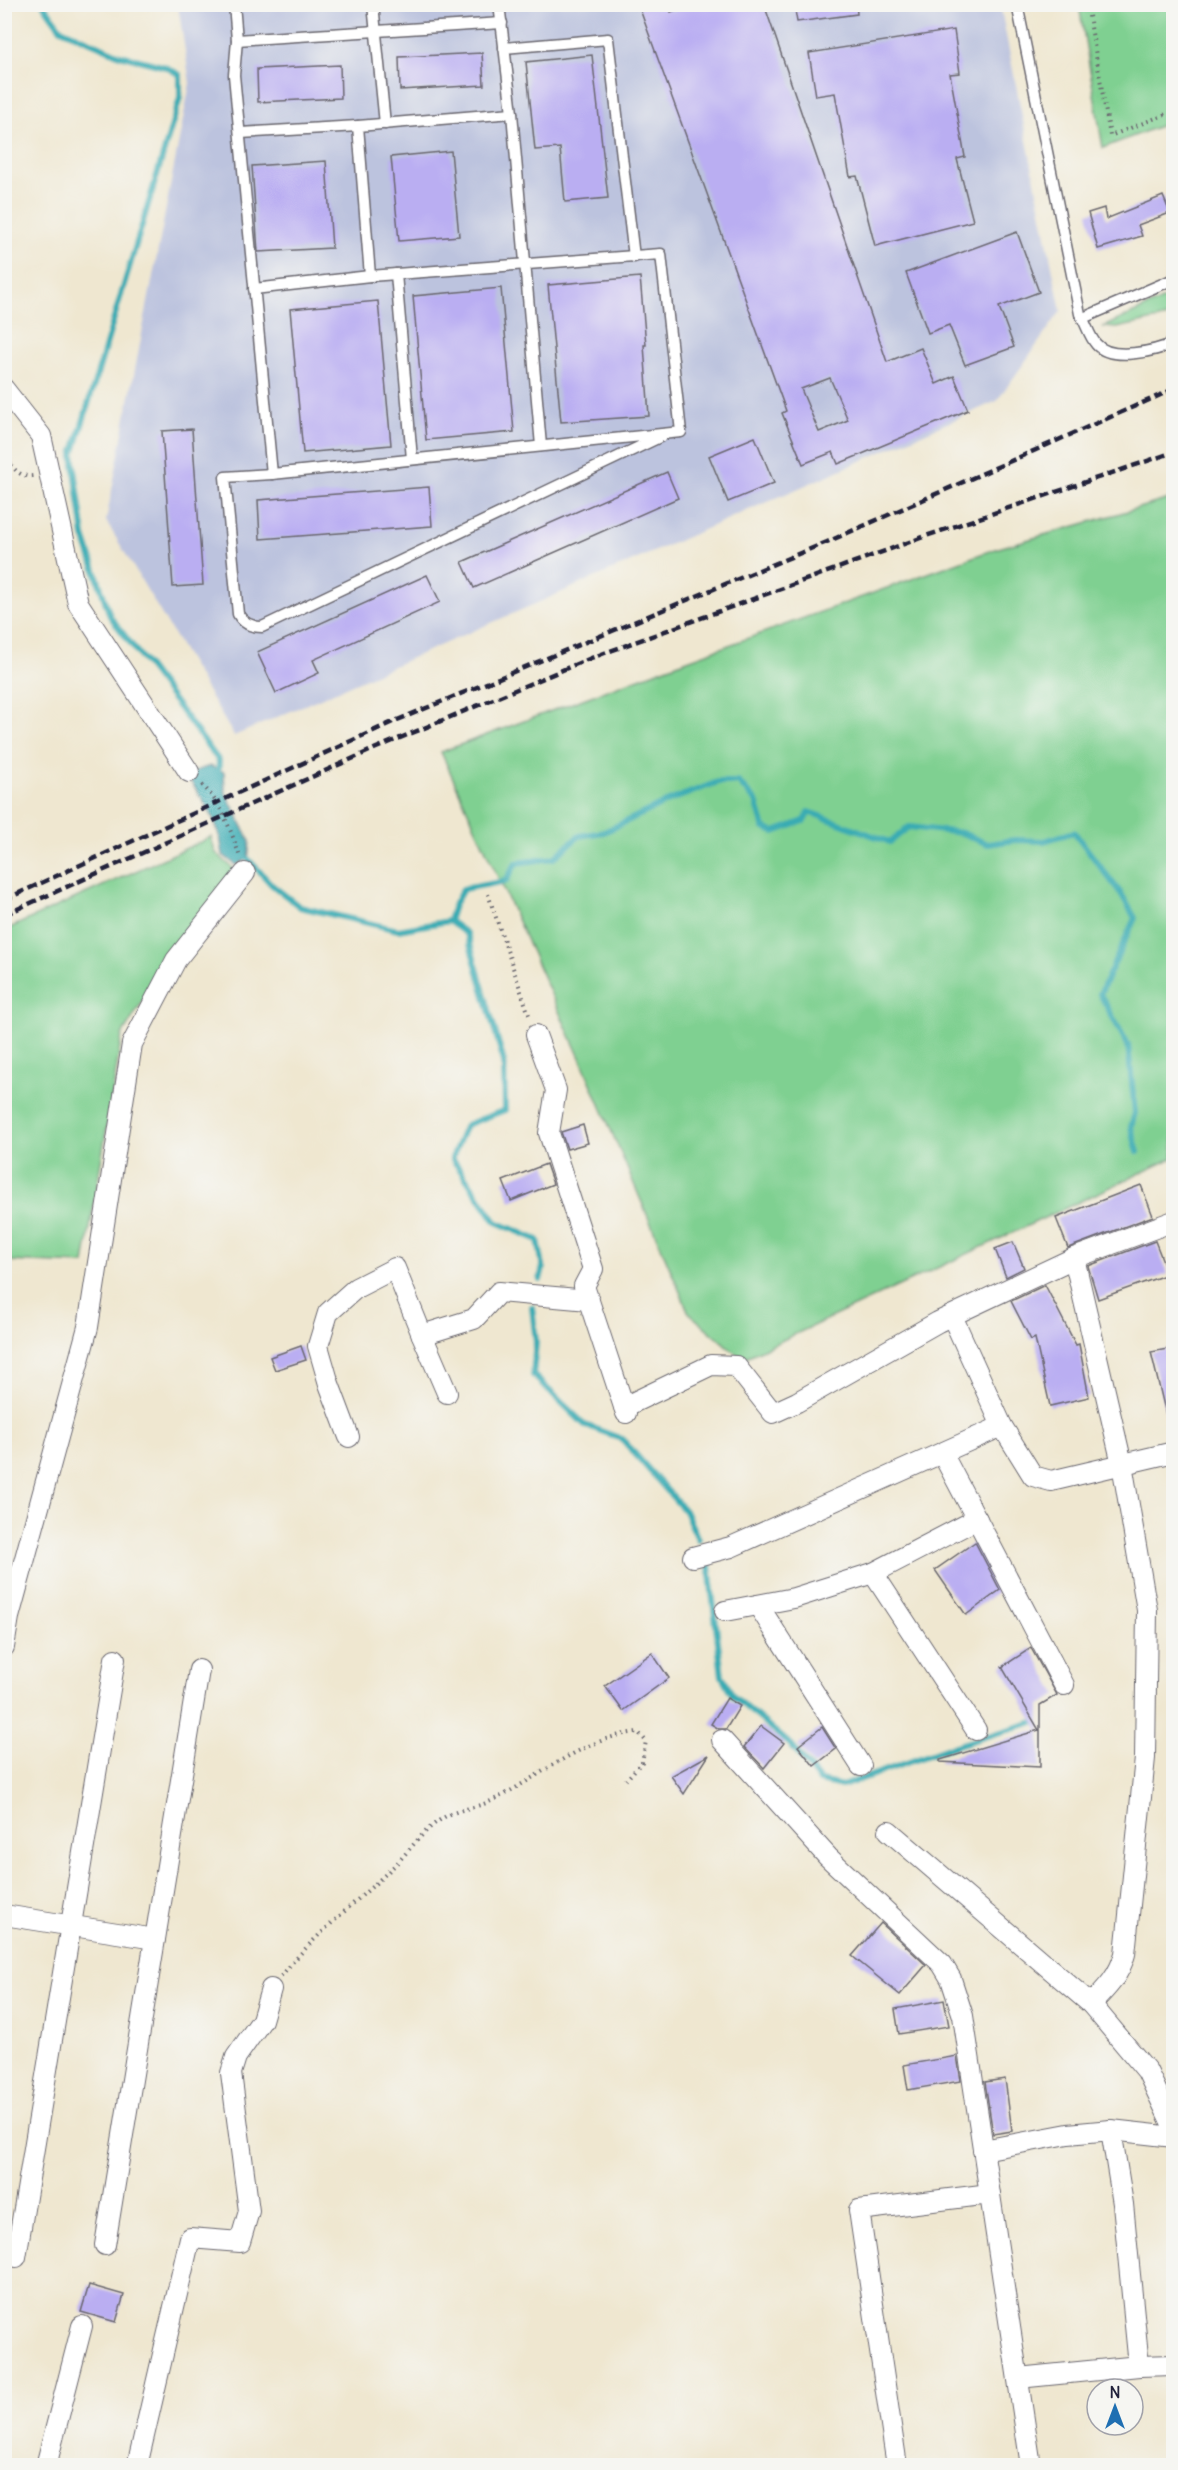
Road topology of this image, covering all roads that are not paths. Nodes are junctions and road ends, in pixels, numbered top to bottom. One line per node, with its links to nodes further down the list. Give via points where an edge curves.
1 (234, 4): 7 (lane)
2 (373, 4): 6 (lane)
3 (500, 4): 5 (lane)
4 (1017, 4): 19 (lane)
5 (502, 23): 6 (lane); 8 (lane)
6 (376, 31): 7 (lane); 10 (lane)
7 (237, 40): 12 (lane, via 234,75)
8 (504, 48): 9 (lane); 13 (lane, via 608,39)
9 (512, 113): 10 (lane); 14 (lane)
10 (385, 124): 11 (lane)
11 (358, 126): 12 (lane); 16 (lane)
12 (240, 133): 18 (lane)
13 (634, 257): 14 (lane); 22 (lane, via 660,254 681,432)
14 (523, 265): 15 (lane); 23 (lane)
15 (396, 274): 16 (lane); 24 (lane)
16 (370, 276): 18 (lane)
17 (1173, 279): 19 (lane)
18 (254, 288): 25 (lane)
19 (1083, 318): 20 (lane, via 1096,345 1113,353 1157,351)
20 (1173, 343)
21 (4, 389): 26 (street, via 41,436 78,603)
22 (670, 433): 23 (lane); 25 (lane, via 256,627 238,614 225,477)
23 (541, 446): 24 (lane)
24 (412, 459): 25 (lane)
25 (272, 474)
26 (189, 772)
27 (245, 873): 45 (street, via 176,960 132,1044 88,1327)
28 (536, 1035): 31 (street, via 556,1090 549,1133 593,1269 584,1286)
29 (1173, 1221): 30 (street)
30 (1074, 1258): 32 (street); 39 (street)
31 (589, 1300): 32 (street, via 625,1410 711,1365 736,1366 773,1413); 33 (street, via 499,1292 474,1319)
32 (952, 1316): 35 (street)
33 (422, 1335): 34 (street); 36 (street, via 395,1268 356,1288 328,1313 318,1346)
34 (447, 1393)
35 (1002, 1426): 38 (street); 39 (street, via 1030,1473 1038,1479 1051,1481)
36 (349, 1437)
37 (1173, 1452): 39 (street)
38 (942, 1453): 40 (street); 41 (street, via 732,1547)
39 (1122, 1464): 57 (street, via 1147,1610 1145,1758 1125,1954 1112,1983)
40 (977, 1519): 42 (street); 48 (street)
41 (693, 1557)
42 (873, 1574): 43 (street); 49 (street)
43 (758, 1605): 44 (street); 51 (street)
44 (725, 1611)
45 (4, 1647)
46 (115, 1659): 54 (street)
47 (199, 1670): 55 (street)
48 (1064, 1684)
49 (976, 1730)
50 (722, 1740): 61 (street, via 828,1857 942,1964 963,2016)
51 (861, 1766)
52 (889, 1831): 57 (street)
53 (4, 1915): 54 (street)
54 (71, 1926): 55 (street); 64 (street)
55 (155, 1939): 63 (street)
56 (271, 1989): 70 (street, via 262,2020 236,2057 231,2073 249,2211 240,2242 190,2238)
57 (1091, 2004): 58 (street, via 1147,2071)
58 (1173, 2128)
59 (1111, 2130): 60 (street); 61 (street); 67 (street, via 1123,2204)
60 (1173, 2137)
61 (983, 2150): 62 (street)
62 (990, 2194): 68 (street); 71 (street, via 859,2210)
63 (105, 2245)
64 (16, 2257)
65 (82, 2326): 69 (street)
66 (1173, 2365): 67 (street)
67 (1139, 2366): 68 (street)
68 (1018, 2378): 72 (street)
69 (46, 2466)
70 (137, 2466)
71 (897, 2466)
72 (1031, 2466)

